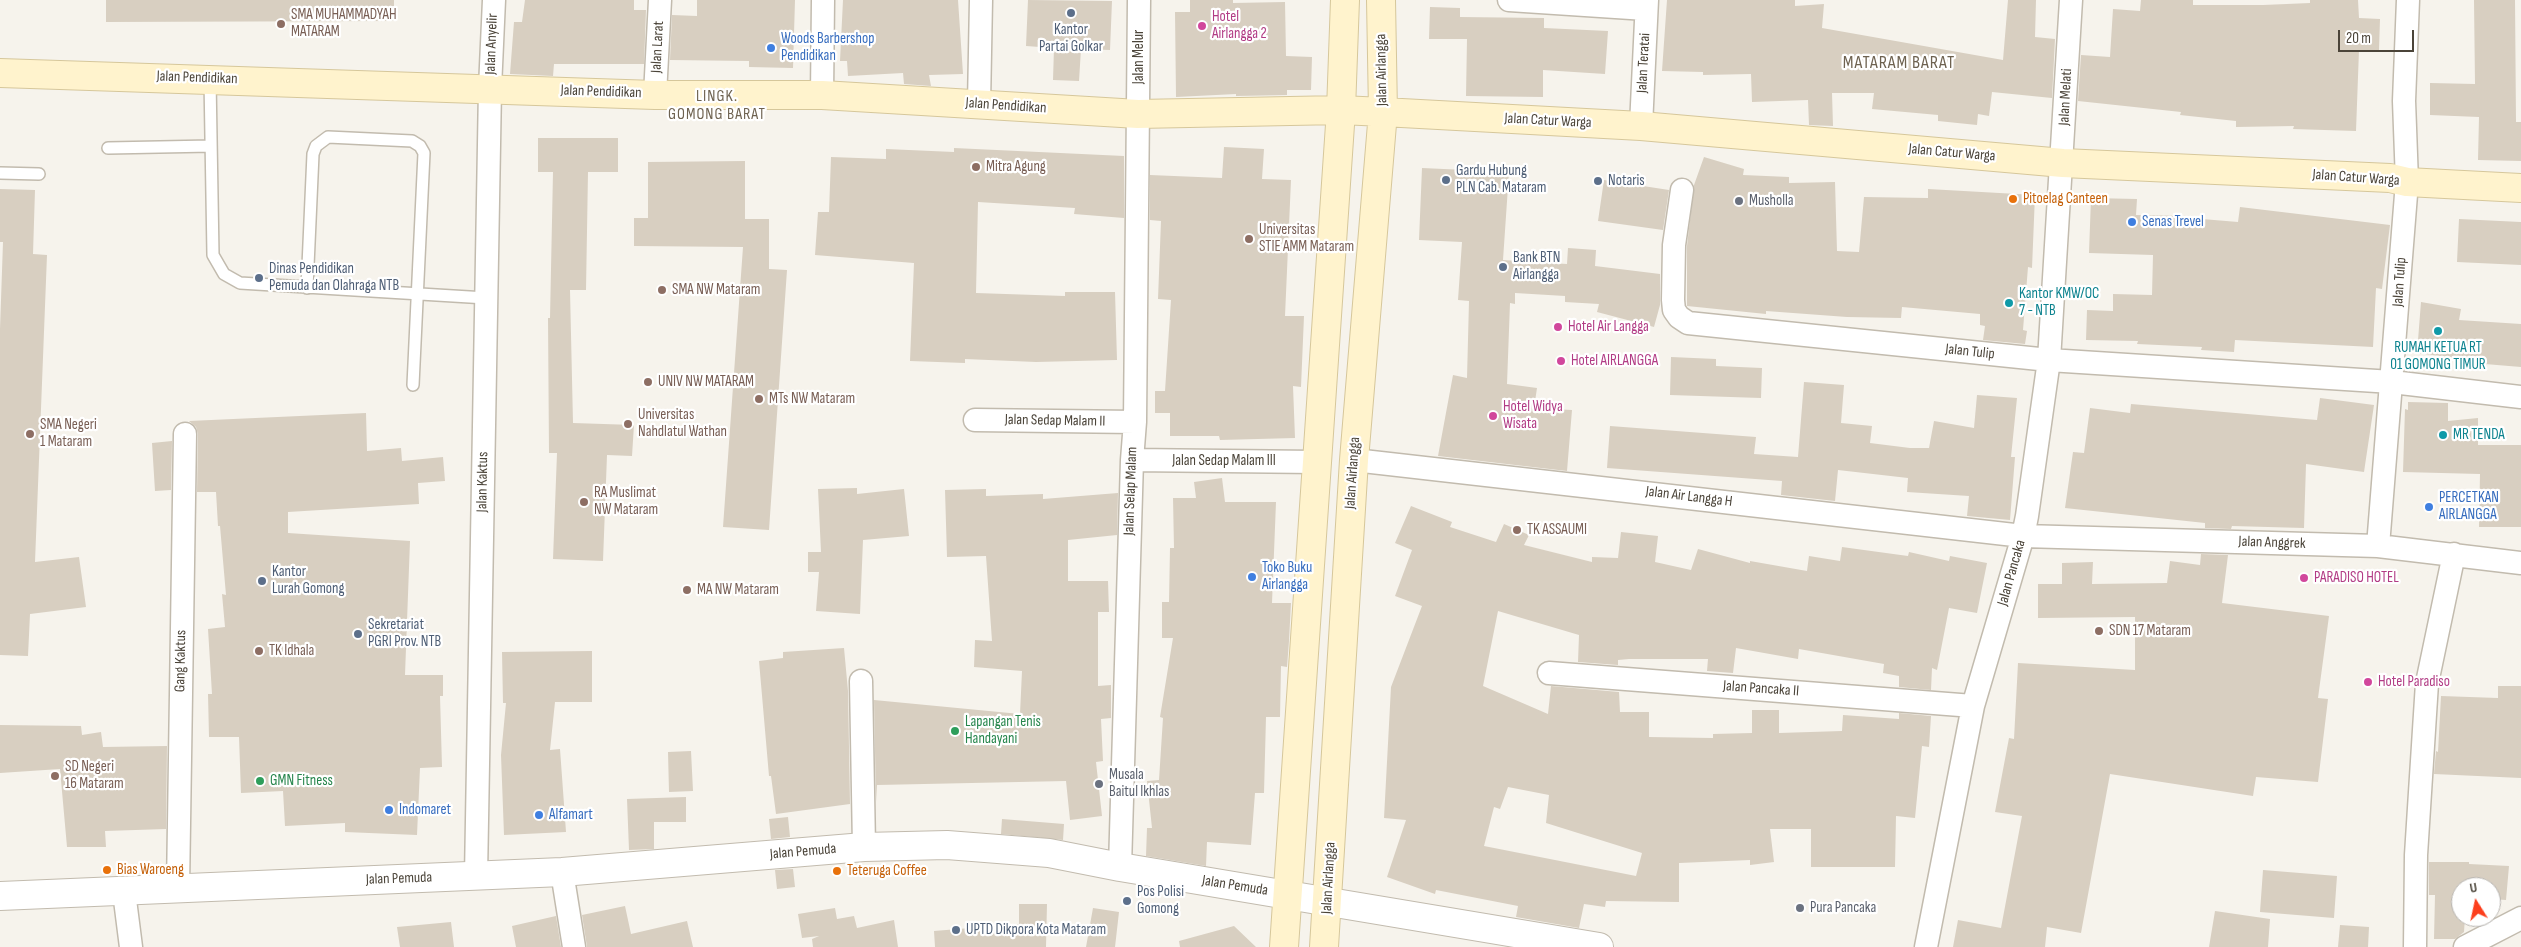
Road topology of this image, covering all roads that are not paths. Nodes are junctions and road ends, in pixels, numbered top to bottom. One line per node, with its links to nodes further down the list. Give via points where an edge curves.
1 (494, 0): 14 (street, Jalan Anyelir)
2 (660, 0): 15 (street, Jalan Larat)
3 (823, 0): 16 (street)
4 (982, 0): 17 (street)
5 (1139, 0): 20 (street, Jalan Melur)
6 (1345, 0): 18 (main road)
7 (1381, 0): 19 (main road, Jalan Airlangga)
8 (1509, 0): 11 (street)
9 (2071, 0): 24 (street, Jalan Melati)
10 (2408, 0): 27 (street, Jalan Tulip, via 2404,101)
11 (1647, 4): 21 (street, Jalan Teratai)
12 (0, 73): 13 (main road, Jalan Pendidikan)
13 (210, 79): 14 (main road, Jalan Pendidikan); 22 (lane)
14 (490, 88): 15 (main road, Jalan Pendidikan); 33 (street, Jalan Kaktus)
15 (655, 95): 16 (main road, Jalan Pendidikan)
16 (822, 95): 17 (main road, Jalan Pendidikan)
17 (979, 104): 20 (main road, Jalan Pendidikan)
18 (1341, 110): 19 (main road, Jalan Pendidikan); 20 (main road, Jalan Pendidikan); 43 (main road)
19 (1383, 112): 21 (main road, Jalan Catur Warga); 42 (main road, Jalan Airlangga)
20 (1138, 114): 39 (street, Jalan Selap Malam)
21 (1641, 126): 24 (main road, Jalan Catur Warga)
22 (211, 146): 23 (lane); 31 (lane, via 213,255 224,274 240,283)
23 (108, 148)
24 (2063, 163): 27 (main road, Jalan Catur Warga, via 2390,178); 30 (street, Jalan Melati)
25 (0, 173): 26 (lane)
26 (39, 174)
27 (2407, 182): 28 (main road, Jalan Catur Warga); 35 (street, Jalan Tulip)
28 (2521, 188)
29 (1682, 190): 34 (street, Jalan Tulip, via 1674,245 1673,300 1679,318 1688,323)
30 (2060, 194): 34 (street, Jalan Pancaka)
31 (307, 288): 32 (lane); 32 (lane, via 316,146 328,137 412,141 424,153)
32 (419, 294): 33 (lane); 36 (lane)
33 (486, 298): 54 (street, Jalan Kaktus)
34 (2049, 360): 35 (street, Jalan Tulip); 44 (street, Jalan Pancaka)
35 (2392, 382): 37 (street, Jalan Tulip); 45 (street, Jalan Tulip)
36 (414, 385)
37 (2521, 397)
38 (975, 420): 39 (street, Jalan Sedap Malam II)
39 (1135, 422): 41 (street, Jalan Selap Malam)
40 (184, 434): 55 (street, Gang Kaktus)
41 (1132, 460): 43 (street, Jalan Sedap Malam III); 52 (street, Jalan Selap Malam)
42 (1354, 460): 44 (street, Jalan Air Langga H); 59 (main road, Jalan Airlangga)
43 (1316, 462): 57 (main road)
44 (2023, 536): 45 (street, Jalan Anggrek); 50 (street, Jalan Pancaka)
45 (2378, 546): 46 (street, Jalan Anggrek)
46 (2454, 554): 47 (street, Jalan Anggrek); 67 (street, via 2427,683 2416,855)
47 (2521, 563)
48 (1549, 673): 50 (street, Jalan Pancaka II)
49 (861, 682): 51 (street)
50 (1973, 706): 66 (street, Jalan Pancaka)
51 (864, 847): 52 (street, Jalan Pemuda, via 947,845 1049,853); 53 (street, Jalan Pemuda)
52 (1120, 867): 57 (street, Jalan Pemuda)
53 (562, 872): 54 (street, Jalan Pemuda); 62 (street)
54 (476, 876): 55 (street, Jalan Pemuda)
55 (178, 888): 56 (street, Jalan Pemuda)
56 (124, 892): 58 (street, Jalan Pemuda); 61 (street)
57 (1288, 895): 59 (street, Jalan Pemuda); 63 (main road)
58 (0, 896)
59 (1327, 901): 64 (main road, Jalan Airlangga); 65 (street, Jalan Pemuda)
60 (2521, 918): 68 (street)
61 (131, 947)
62 (574, 947)
63 (1284, 947)
64 (1324, 947)
65 (1599, 947)
66 (1926, 947)
67 (2414, 947)
68 (2465, 947)

